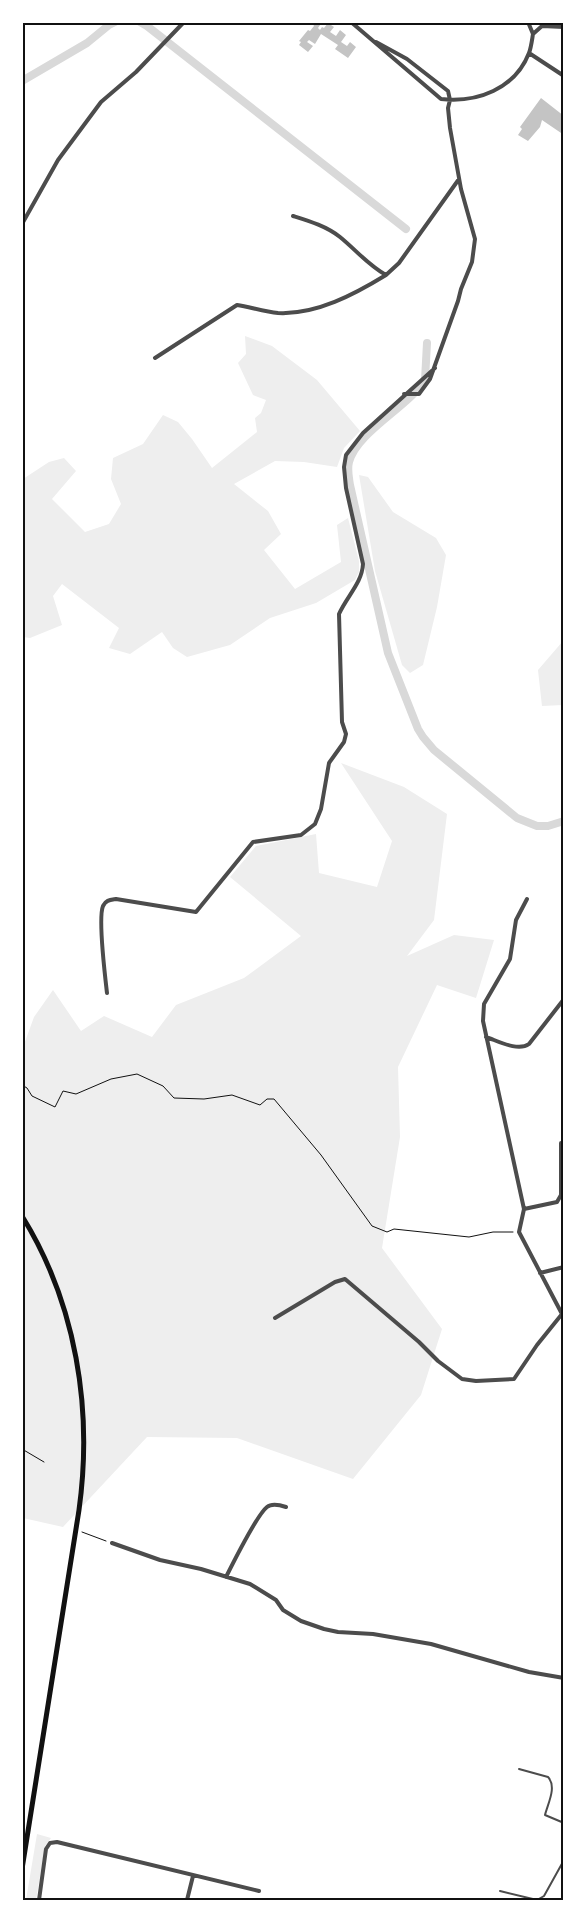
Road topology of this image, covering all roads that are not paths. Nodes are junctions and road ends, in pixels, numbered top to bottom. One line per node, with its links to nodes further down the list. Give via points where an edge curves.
1 (184, 22): 12 (street, via 136,72 101,102 58,160)
2 (351, 22): 6 (street)
3 (528, 22): 5 (street)
4 (564, 27): 5 (street, via 542,26)
5 (533, 34): 7 (street)
6 (376, 42): 9 (street, via 441,99); 9 (street, via 407,59 448,91)
7 (529, 53): 8 (street); 9 (street, via 506,84 484,96)
8 (564, 76)
9 (450, 100): 10 (street, via 450,128)
10 (459, 179): 13 (street, via 399,263); 15 (street, via 475,248)
11 (293, 216): 13 (street, via 319,224 339,236 374,269)
12 (22, 224)
13 (386, 275): 14 (street, via 366,288 322,307 279,313 237,305)
14 (155, 358)
15 (435, 368): 16 (street); 16 (street, via 419,394)
16 (407, 394): 18 (street, via 353,444 346,455 346,488 363,564 359,582 339,614 342,713 346,734 329,763 321,810 315,824 301,835 253,842 196,912 116,899 104,904 101,917)
17 (527, 899): 20 (street, via 516,920 510,959 484,1004 482,1013)
18 (107, 993)
19 (564, 999): 20 (street, via 525,1047)
20 (486, 1037): 22 (street)
21 (560, 1143): 22 (street, via 561,1195 557,1202)
22 (524, 1208): 25 (street, via 519,1232)
23 (22, 1216): 35 (main road, via 44,1254 70,1335 82,1398 85,1451 79,1510)
24 (564, 1267): 25 (street)
25 (540, 1272): 26 (street)
26 (562, 1314): 27 (street, via 514,1379 476,1381 462,1379 438,1361 345,1279)
27 (275, 1318)
28 (286, 1507): 30 (street, via 266,1507)
29 (112, 1543): 30 (street, via 160,1560)
30 (226, 1576): 31 (street, via 250,1584 301,1621 324,1629 431,1644 529,1672)
31 (564, 1678)
32 (519, 1769): 33 (lane, via 551,1779 553,1787 545,1815)
33 (564, 1823)
34 (564, 1860): 38 (lane, via 544,1896 537,1900)
35 (22, 1869)
36 (193, 1876): 37 (street); 39 (street, via 57,1842 50,1843 46,1849); 40 (street)
37 (258, 1891)
38 (500, 1891)
39 (38, 1900)
40 (187, 1900)

